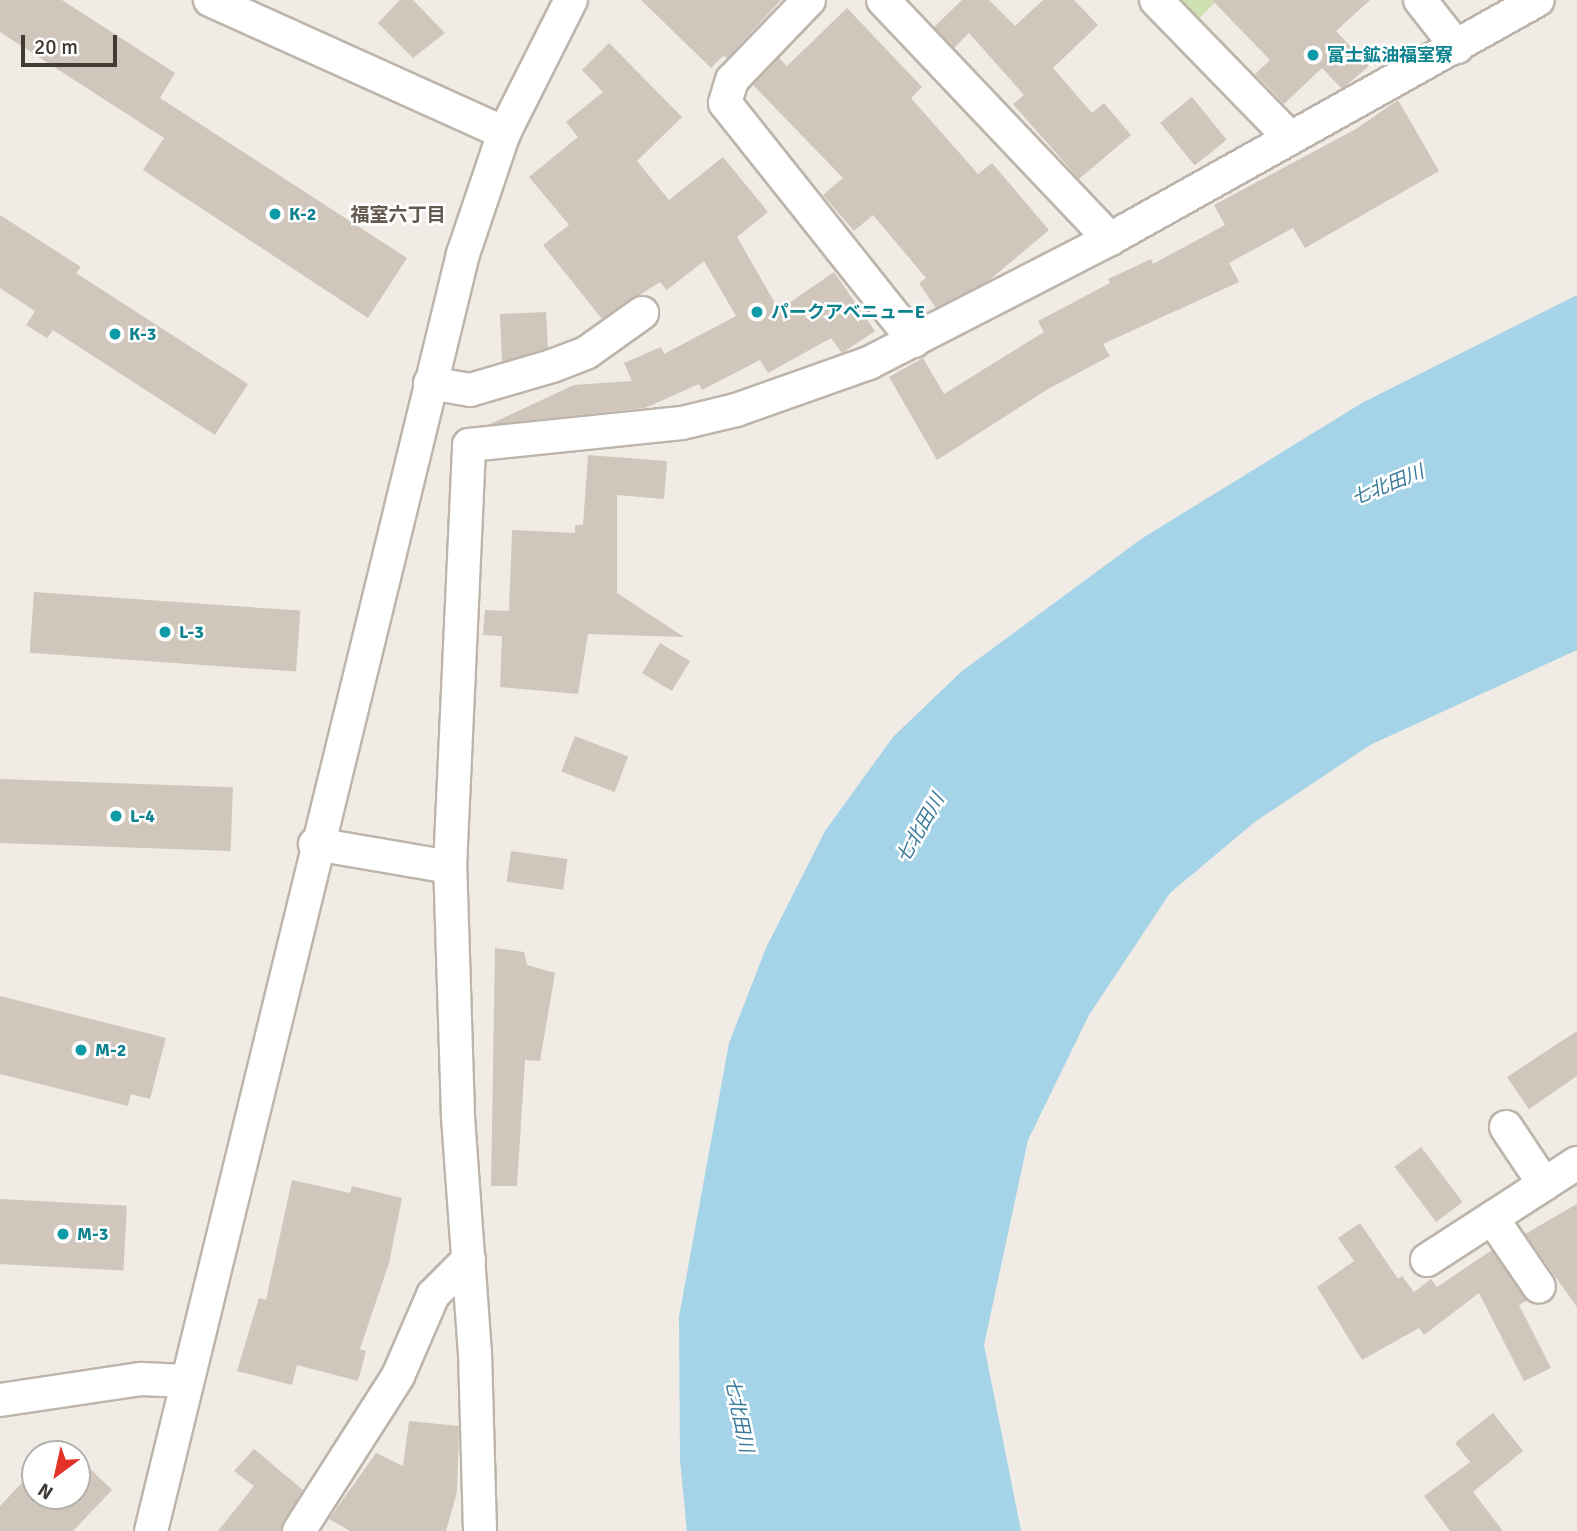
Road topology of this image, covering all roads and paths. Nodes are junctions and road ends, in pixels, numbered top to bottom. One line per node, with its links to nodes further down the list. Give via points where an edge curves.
1 (210, 0): 9 (street)
2 (809, 0): 13 (street, via 732,80 725,103)
3 (883, 0): 11 (street)
4 (1156, 0): 10 (street)
5 (1420, 0): 8 (street)
6 (1538, 0): 8 (street)
7 (568, 1): 9 (street)
8 (1457, 47): 10 (street)
9 (504, 133): 14 (street, via 463,254)
10 (1290, 138): 11 (street)
11 (1110, 239): 13 (street)
12 (642, 313): 14 (street, via 586,353 552,366 470,390)
13 (914, 341): 16 (street, via 870,363 696,420 470,445)
14 (430, 383): 15 (street)
15 (315, 844): 16 (street); 24 (street)
16 (450, 867): 21 (street, via 458,1115)
17 (1506, 1127): 19 (street)
18 (1577, 1163): 19 (street)
19 (1544, 1184): 20 (street)
20 (1492, 1218): 22 (street); 23 (street)
21 (469, 1259): 27 (street, via 433,1295 398,1376); 28 (street)
22 (1427, 1259)
23 (1539, 1287)
24 (187, 1381): 25 (street, via 141,1378); 26 (street)
25 (0, 1400)
26 (151, 1531)
27 (299, 1531)
28 (480, 1531)

